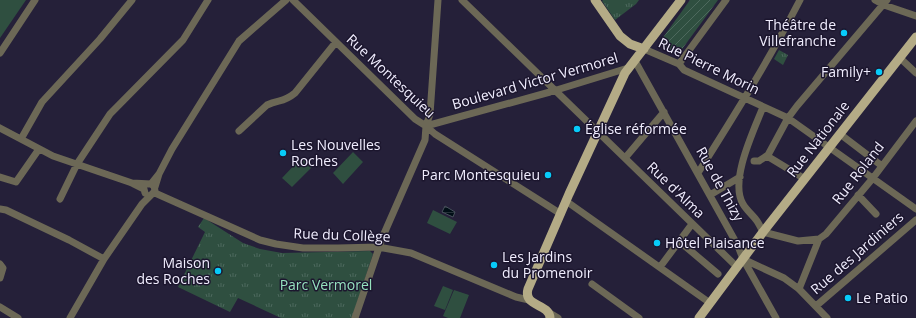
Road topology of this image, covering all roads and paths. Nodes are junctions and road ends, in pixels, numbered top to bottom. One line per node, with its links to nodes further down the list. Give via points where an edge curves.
1 (35, 0): 18 (street)
2 (132, 0): 35 (street, via 42,102)
3 (208, 0): 41 (street, via 183,40 110,114)
4 (286, 0): 48 (street, via 238,41)
5 (293, 0): 16 (street, Rue Montesquieu)
6 (438, 0): 30 (street, via 430,114)
7 (462, 0): 24 (street, Rue d'Alma)
8 (681, 0): 17 (main road)
9 (726, 0): 21 (street)
10 (800, 0): 25 (street)
11 (875, 0): 13 (street)
12 (596, 1): 17 (main road, via 620,36 630,44)
13 (886, 2): 14 (street); 28 (street)
14 (916, 16)
15 (916, 37): 19 (main road, Rue Nationale)
16 (336, 42): 30 (street, Rue Montesquieu, via 415,119); 33 (street, via 295,93 288,99 267,105)
17 (644, 49): 20 (main road); 21 (street, Rue Pierre Morin)
18 (0, 53)
19 (900, 58): 23 (street); 34 (main road, Rue Nationale)
20 (635, 61): 22 (main road); 27 (street, Rue de Thizy)
21 (679, 64): 25 (street, Rue Pierre Morin, via 684,70)
22 (628, 68): 24 (street, Boulevard Victor Vermorel); 32 (main road)
23 (916, 73)
24 (555, 90): 30 (street, Boulevard Victor Vermorel); 32 (street, Rue d'Alma)
25 (746, 99): 26 (street, Rue Pierre Morin); 43 (street)
26 (763, 107): 28 (street, Rue Pierre Morin); 44 (street, via 744,156)
27 (664, 112): 39 (street); 43 (street, Rue de Thizy)
28 (788, 118): 36 (street, Rue Pierre Morin); 38 (street)
29 (916, 121): 42 (street, Rue Roland)
30 (426, 126): 55 (street, Rue Montesquieu); 62 (street, via 422,150)
31 (0, 128): 35 (street)
32 (598, 131): 39 (street, Rue d'Alma); 52 (main road)
33 (239, 132)
34 (840, 134): 36 (main road, Rue Nationale); 42 (street)
35 (21, 139): 37 (street)
36 (830, 147): 46 (street, Rue Pierre Morin); 47 (main road, Rue Nationale)
37 (39, 149): 41 (street); 45 (street, via 16,182)
38 (767, 156): 40 (street, via 759,162); 47 (street)
39 (625, 158): 58 (street, Rue d'Alma)
40 (754, 161)
41 (77, 164): 48 (street); 51 (street)
42 (882, 166): 46 (street, Rue Roland)
43 (698, 173): 49 (street, Rue de Thizy)
44 (740, 177): 49 (street); 59 (street, via 740,198)
45 (0, 178)
46 (873, 178): 50 (street, Rue Roland); 54 (street, Rue Pierre Morin)
47 (805, 179): 59 (main road, Rue Nationale)
48 (150, 189): 62 (street, Rue du Collège, via 260,240 314,248); 63 (street)
49 (710, 195): 64 (street, Rue de Thizy)
50 (858, 195): 56 (street); 60 (street, Rue Roland)
51 (60, 199)
52 (566, 201): 55 (main road); 67 (street)
53 (0, 209): 63 (street)
54 (916, 209)
55 (561, 214): 72 (main road, via 528,291)
56 (876, 214)
57 (916, 220): 74 (street, Rue des Jardiniers)
58 (692, 224): 61 (street); 66 (street, Rue d'Alma)
59 (763, 232): 60 (street, via 798,241); 64 (main road, Rue Nationale)
60 (819, 239): 71 (street)
61 (679, 242): 67 (street); 68 (street)
62 (378, 247): 72 (street, Rue du Collège, via 411,253 516,297); 79 (street)
63 (104, 259): 78 (street)
64 (743, 259): 66 (main road, Rue Nationale); 71 (street, via 784,278); 83 (street, Rue de Thizy)
65 (0, 264): 69 (street, via 3,268)
66 (737, 266): 73 (main road, Rue Nationale)
67 (660, 267): 73 (street)
68 (718, 274)
69 (0, 278)
70 (592, 284): 81 (street)
71 (799, 289): 74 (street)
72 (530, 300): 76 (main road)
73 (710, 303): 82 (main road, Rue Nationale)
74 (816, 306): 84 (street)
75 (0, 307): 77 (street)
76 (549, 315): 80 (street)
77 (18, 318)
78 (71, 318)
79 (355, 318)
80 (558, 318)
81 (639, 318)
82 (699, 318)
83 (776, 318)
84 (827, 318)

